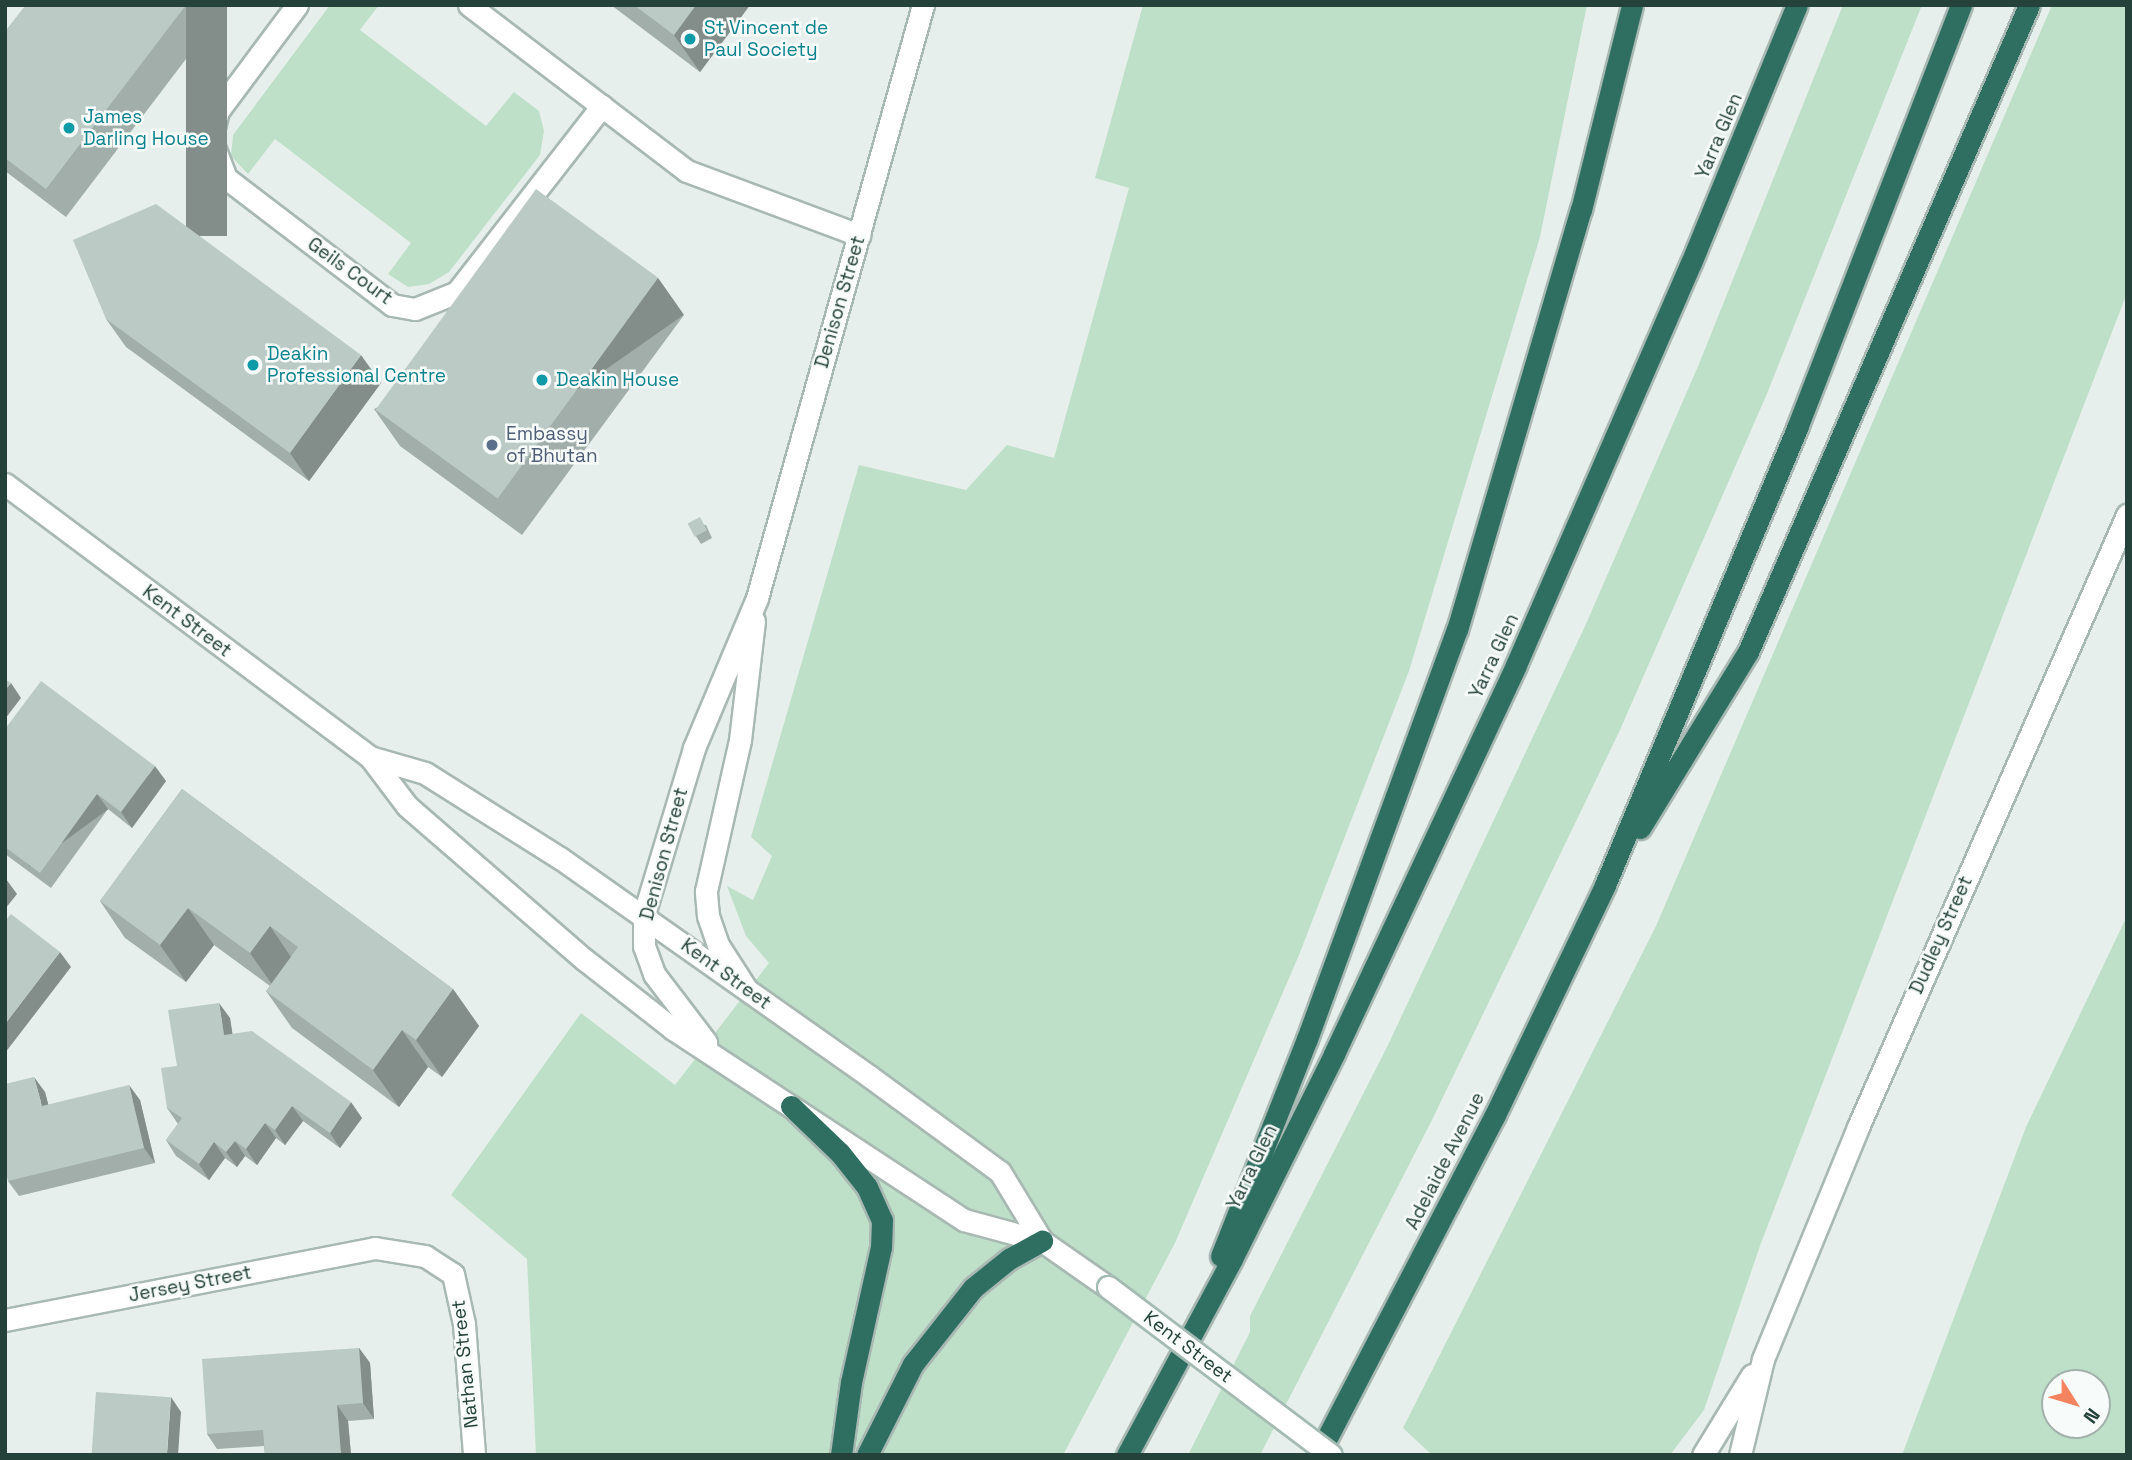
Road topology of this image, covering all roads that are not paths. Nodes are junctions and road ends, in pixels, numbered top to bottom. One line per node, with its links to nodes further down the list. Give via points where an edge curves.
1 (297, 5): 8 (main road, Geils Court, via 218,111 211,139 226,178 392,305 415,309 457,292)
2 (469, 5): 8 (main road)
3 (923, 5): 9 (main road, Denison Street)
4 (1632, 5): 21 (highway, via 1581,210 1457,630)
5 (1797, 5): 21 (highway, Yarra Glen, via 1691,263 1516,665 1334,1054)
6 (1961, 5): 14 (highway, via 1797,428)
7 (2029, 5): 14 (highway, via 1748,652)
8 (602, 106): 9 (main road, via 687,171)
9 (859, 235): 12 (main road, Denison Street)
10 (5, 484): 13 (main road, Kent Street)
11 (2127, 515): 23 (main road, Dudley Street, via 1857,1126)
12 (757, 598): 15 (main road, Denison Street, via 694,748); 16 (main road, Denison Street, via 740,740 706,891 718,945)
13 (370, 757): 15 (main road, Kent Street, via 425,773); 17 (main road, Kent Street, via 407,806 585,960)
14 (1605, 885): 28 (highway, Adelaide Avenue, via 1495,1115)
15 (643, 914): 16 (main road, Kent Street); 17 (main road, Denison Street, via 643,946 654,974)
16 (745, 987): 19 (main road, Kent Street, via 1000,1172)
17 (718, 1058): 18 (main road, Kent Street)
18 (791, 1106): 19 (main road, Kent Street, via 964,1220); 25 (highway, via 847,1161 867,1187 882,1220 881,1247 851,1382)
19 (1042, 1241): 26 (highway, via 973,1287 913,1364); 29 (main road, Kent Street, bridge)
20 (375, 1248): 22 (main road, Jersey Street); 24 (main road, Nathan Street, via 425,1256 453,1274 464,1324)
21 (1202, 1311): 27 (highway)
22 (5, 1320)
23 (1763, 1359): 30 (main road, Dudley Street); 31 (main road, Dudley Street)
24 (474, 1455)
25 (842, 1455)
26 (867, 1455)
27 (1127, 1455)
28 (1318, 1455)
29 (1331, 1455)
30 (1703, 1455)
31 (1740, 1455)

